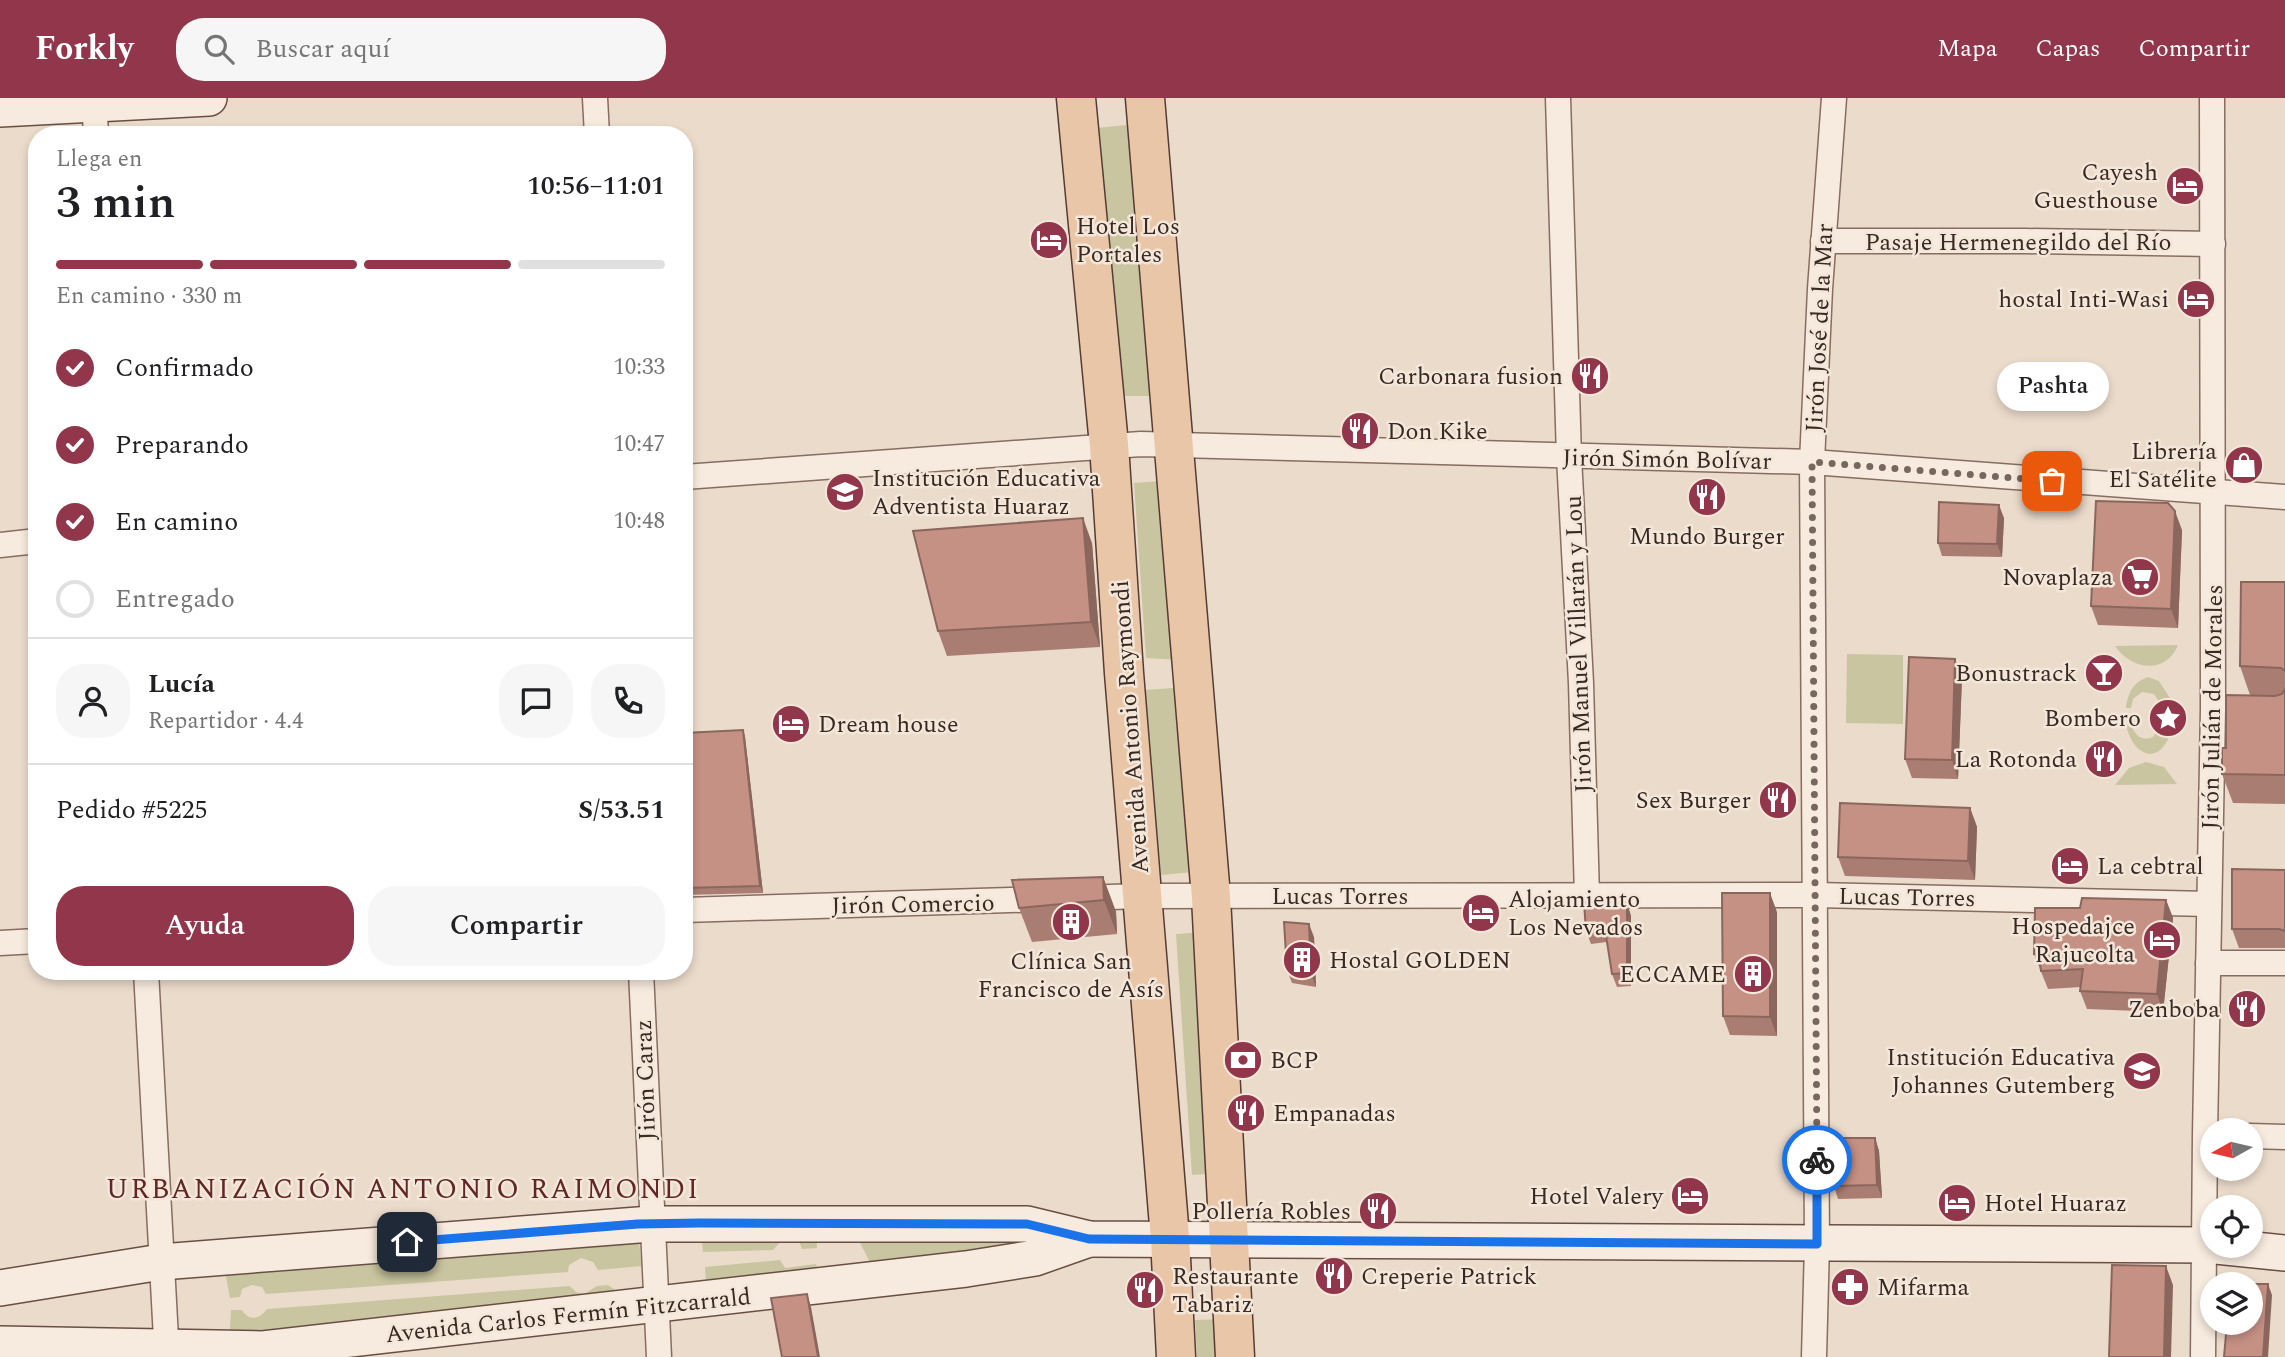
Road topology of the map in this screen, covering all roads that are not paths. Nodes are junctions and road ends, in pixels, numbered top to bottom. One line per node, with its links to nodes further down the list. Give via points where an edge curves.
1 (209, 98): 9 (main road)
2 (595, 98): 10 (street)
3 (1076, 98): 13 (main road, Avenida Antonio Raymondi)
4 (1145, 98): 14 (main road)
5 (1559, 98): 15 (street, Jirón Manuel Villarán y Lou)
6 (1834, 98): 11 (street, Jirón José de la Mar)
7 (2212, 98): 12 (street, Jirón Julián de Morales)
8 (0, 109): 9 (main road)
9 (95, 112)
10 (597, 126)
11 (1823, 241): 12 (street, Pasaje Hermenegildo del Río); 16 (street, Jirón José de la Mar)
12 (2213, 244): 18 (street, Jirón Julián de Morales)
13 (1109, 445): 14 (street, Jirón Simón Bolívar); 17 (street, Jirón Simón Bolívar); 23 (main road, Avenida Antonio Raymondi)
14 (1174, 445): 15 (street, Jirón Simón Bolívar); 25 (main road)
15 (1570, 457): 16 (street, Jirón Simón Bolívar); 24 (street, Jirón Manuel Villarán y Lou)
16 (1812, 462): 18 (street, Jirón Simón Bolívar); 22 (street, Jirón José de la Mar)
17 (693, 476)
18 (2213, 493): 19 (street, Jirón Simón Bolívar); 26 (street, Jirón Julián de Morales, via 2225,710)
19 (2285, 496)
20 (28, 542): 21 (street)
21 (0, 545)
22 (1816, 895): 24 (street, Lucas Torres); 26 (street, Lucas Torres); 41 (street, Jirón José de la Mar)
23 (1143, 896): 25 (street, Lucas Torres); 27 (street, Jirón Comercio); 38 (main road, Avenida Antonio Raymondi)
24 (1587, 896): 25 (street, Lucas Torres)
25 (1211, 897): 40 (main road)
26 (2209, 904): 30 (street, Jirón Julián de Morales)
27 (693, 909)
28 (28, 942): 29 (street)
29 (0, 943)
30 (2208, 963): 31 (street); 34 (street, Jirón Julián de Morales)
31 (2285, 963)
32 (146, 980): 46 (street)
33 (641, 980): 37 (street, Jirón Caraz)
34 (2208, 1118)
35 (2263, 1136): 36 (street)
36 (2285, 1136)
37 (651, 1224): 39 (main road, Avenida Carlos Fermín Fitzcarrald, via 1027,1224); 46 (main road, Avenida Carlos Fermín Fitzcarrald); 48 (street, Jirón Caraz)
38 (1170, 1238): 39 (main road, Avenida Carlos Fermín Fitzcarrald); 40 (main road, Avenida Carlos Fermín Fitzcarrald); 52 (main road, Avenida Antonio Raymondi)
39 (1089, 1239): 48 (main road, Avenida Carlos Fermín Fitzcarrald, via 1035,1258 966,1269)
40 (1229, 1239): 41 (main road, Avenida Carlos Fermín Fitzcarrald); 53 (main road)
41 (1817, 1244): 42 (main road, Avenida Carlos Fermín Fitzcarrald); 54 (street, Jirón José de la Mar)
42 (2200, 1245)
43 (2263, 1251): 44 (main road, Avenida Carlos Fermín Fitzcarrald)
44 (2285, 1253)
45 (2210, 1258): 55 (street, Jirón Julián de Morales)
46 (161, 1262): 47 (main road, Avenida Carlos Fermín Fitzcarrald); 50 (street)
47 (0, 1287)
48 (656, 1306): 50 (main road, Avenida Carlos Fermín Fitzcarrald, via 263,1349); 51 (street, Jirón Caraz)
49 (0, 1345): 50 (main road, Avenida Carlos Fermín Fitzcarrald)
50 (167, 1351)
51 (659, 1357)
52 (1176, 1357)
53 (1235, 1357)
54 (1814, 1357)
55 (2203, 1357)

